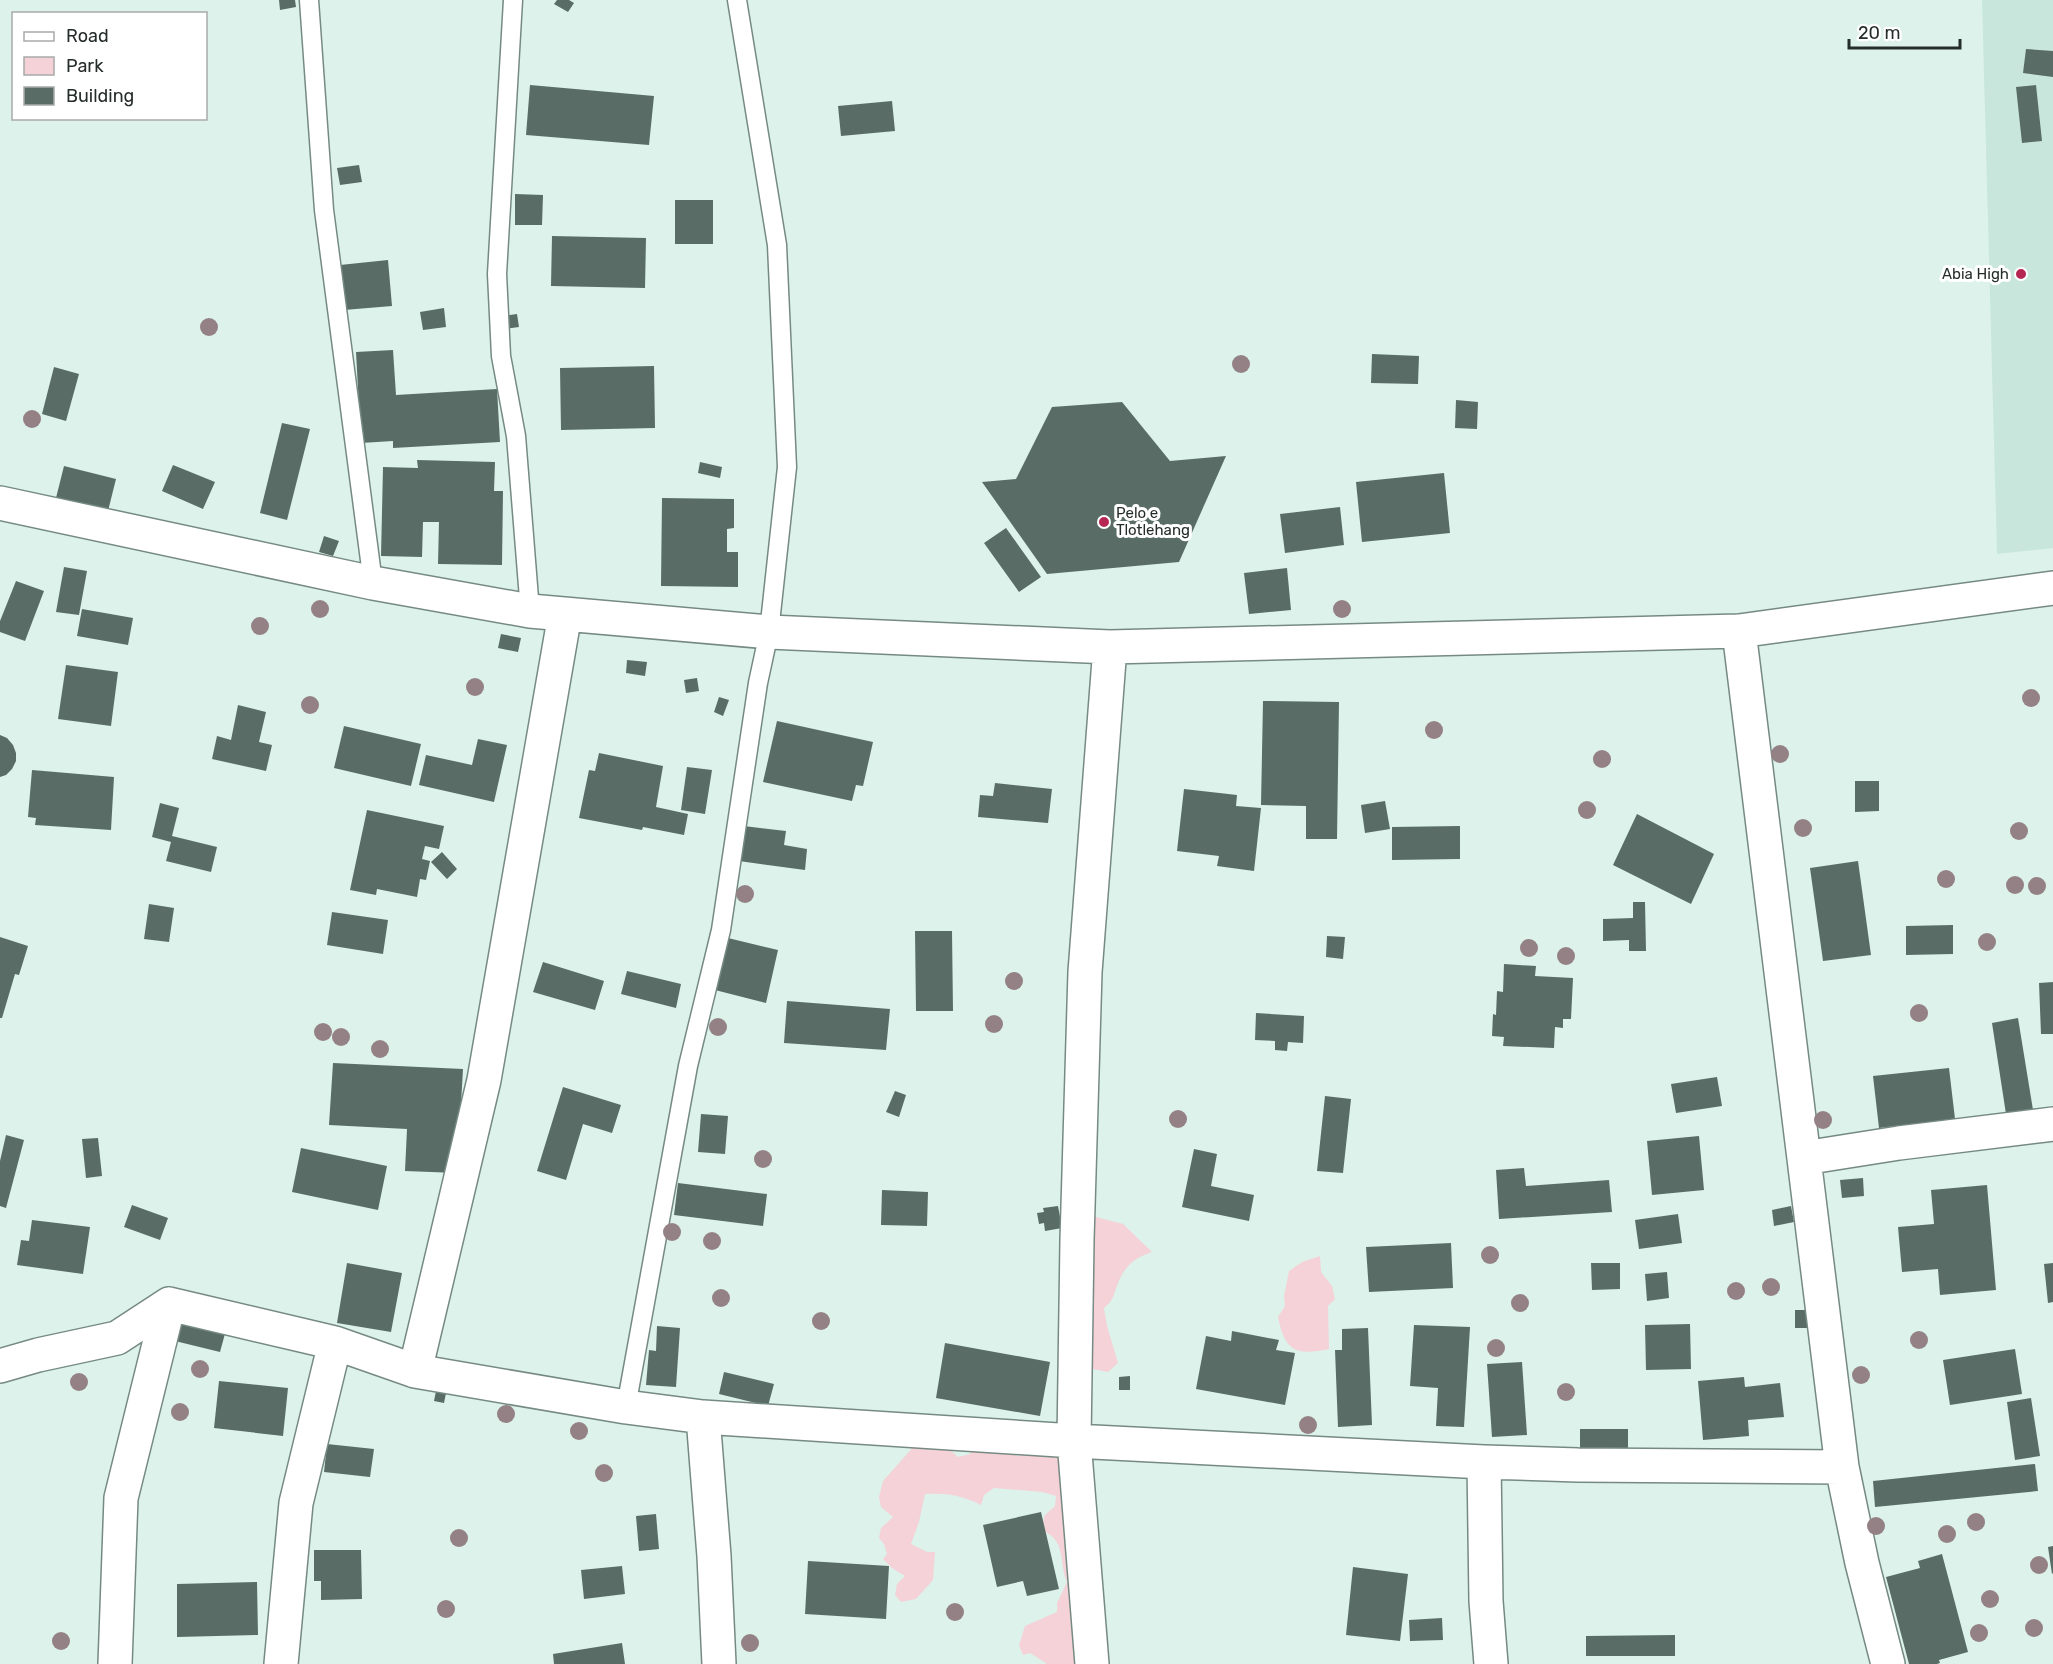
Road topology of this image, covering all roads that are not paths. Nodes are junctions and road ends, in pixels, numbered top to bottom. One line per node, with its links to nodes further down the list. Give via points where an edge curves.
1 (309, 0): 5 (lane, via 324,210)
2 (513, 0): 7 (lane, via 497,274 501,356 516,436)
3 (737, 0): 10 (lane, via 777,245 787,467)
4 (0, 503): 5 (street)
5 (373, 583): 7 (street)
6 (2053, 588): 9 (street)
7 (530, 611): 8 (street)
8 (565, 614): 10 (street); 17 (street, via 484,1080)
9 (1739, 631): 11 (street); 13 (street)
10 (769, 632): 11 (street); 18 (lane, via 721,930 688,1066)
11 (1110, 647): 20 (street, via 1085,972)
12 (2053, 1124): 13 (street)
13 (1804, 1158): 22 (street)
14 (170, 1304): 15 (street); 16 (street, via 117,1338); 23 (street, via 121,1498)
15 (335, 1343): 17 (street); 24 (street, via 296,1503)
16 (0, 1366)
17 (415, 1371): 18 (street)
18 (626, 1407): 19 (street)
19 (703, 1417): 20 (street); 25 (street)
20 (1074, 1441): 21 (street); 26 (street)
21 (1484, 1462): 22 (street); 27 (street)
22 (1842, 1467): 28 (street)
23 (115, 1664)
24 (280, 1664)
25 (719, 1664)
26 (1092, 1664)
27 (1491, 1664)
28 (1888, 1664)

